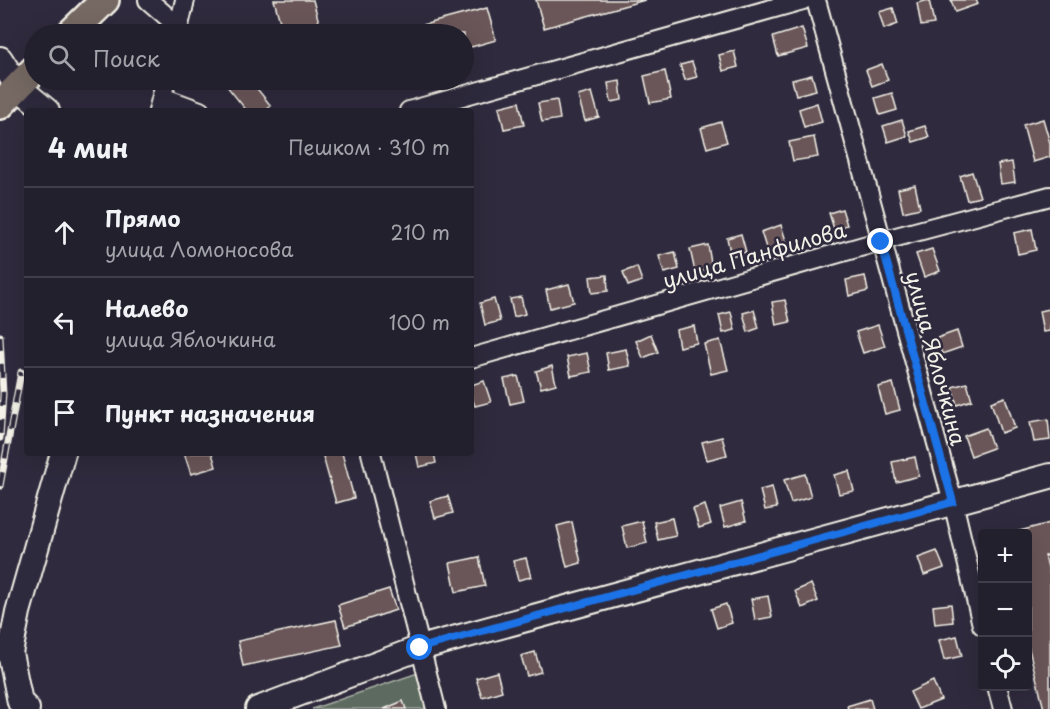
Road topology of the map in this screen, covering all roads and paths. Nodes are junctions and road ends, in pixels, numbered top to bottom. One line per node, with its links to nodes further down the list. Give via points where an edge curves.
1 (105, 0): 6 (main road)
2 (148, 0): 7 (street)
3 (185, 0): 8 (street)
4 (803, 0): 14 (street)
5 (816, 0): 16 (street, улица Яблочкина)
6 (80, 24)
7 (171, 24)
8 (180, 24)
9 (0, 59): 10 (street)
10 (18, 87): 12 (street)
11 (162, 96): 13 (street)
12 (44, 108)
13 (192, 108)
14 (420, 108)
15 (1050, 196): 16 (street, улица Панфилова)
16 (881, 242): 17 (street, улица Панфилова); 21 (street, улица Яблочкина)
17 (474, 357)
18 (62, 456): 25 (street, via 10,653 20,702)
19 (372, 456): 23 (street)
20 (1050, 476): 21 (street)
21 (953, 502): 22 (street, улица Яблочкина); 23 (street)
22 (978, 608)
23 (420, 648): 26 (street); 27 (street)
24 (998, 691): 28 (street)
25 (27, 709)
26 (258, 709)
27 (436, 709)
28 (1003, 709)

